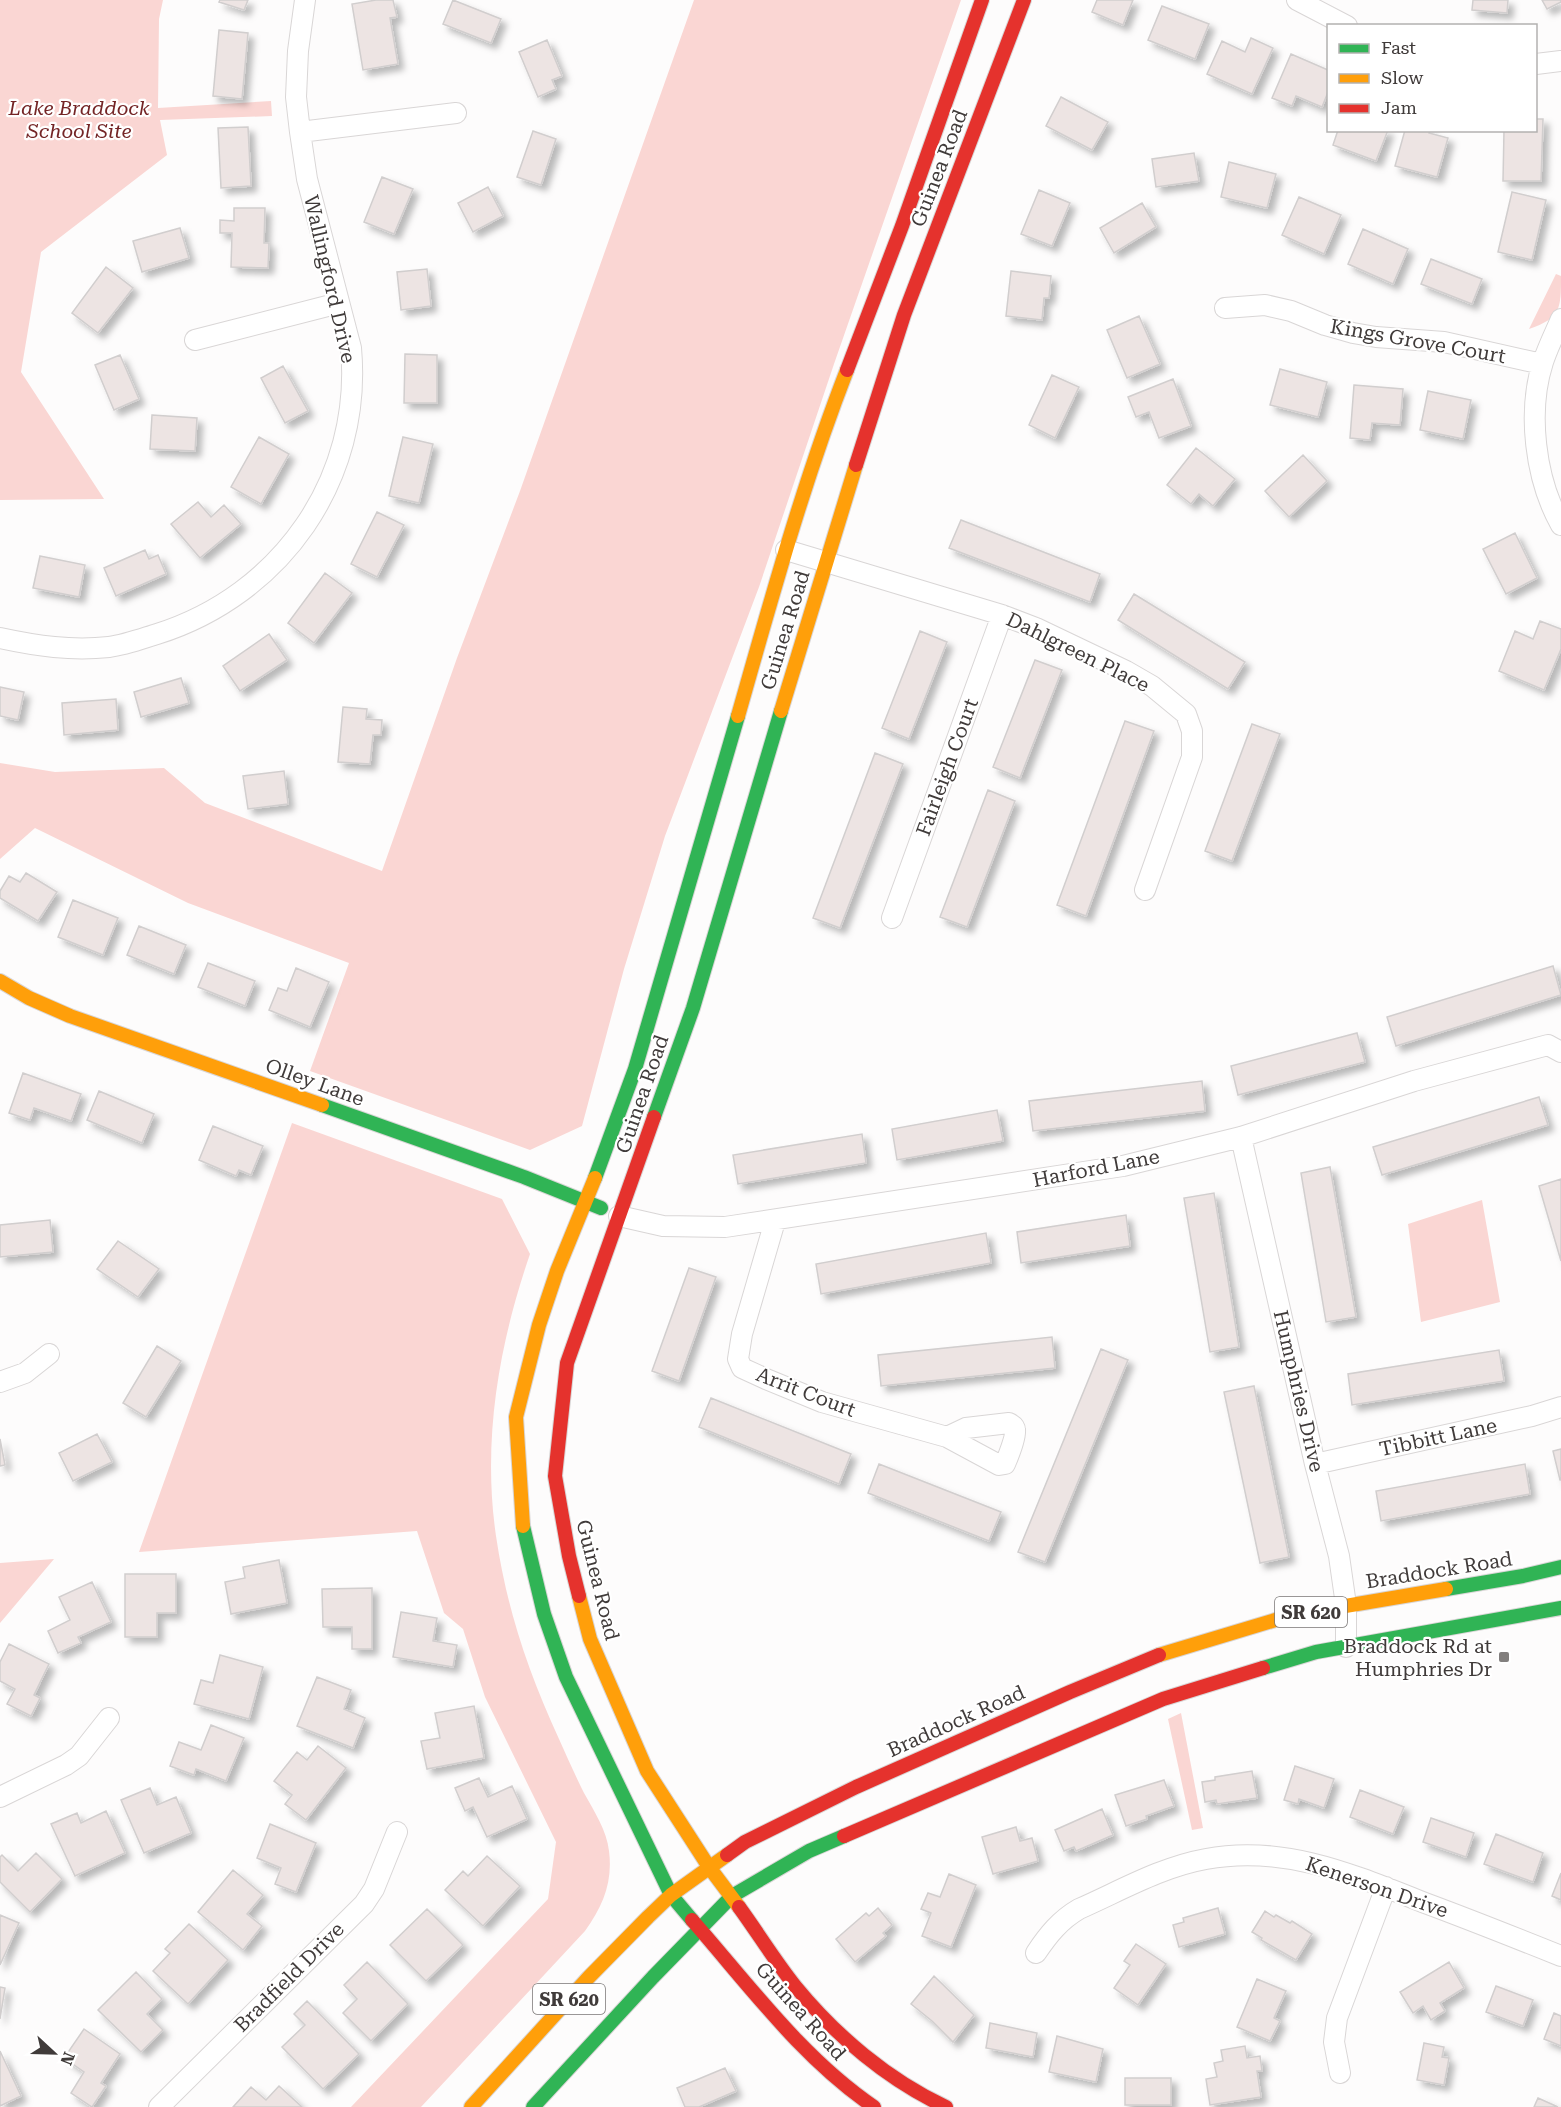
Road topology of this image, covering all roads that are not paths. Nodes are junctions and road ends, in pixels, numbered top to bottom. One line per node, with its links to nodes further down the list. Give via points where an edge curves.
1 (305, 0): 9 (street, Wallingford Drive, via 297,63)
2 (982, 0): 16 (main road, Guinea Road, via 826,424)
3 (1024, 0): 17 (main road, Guinea Road, via 904,315)
4 (1297, 0): 5 (street)
5 (1343, 24)
6 (1561, 61): 7 (street)
7 (1537, 64)
8 (456, 113): 9 (street)
9 (300, 132): 10 (street, Wallingford Drive, via 307,179)
10 (339, 303): 13 (street); 19 (street, Wallingford Drive, via 353,370 341,450 309,519 272,567 217,609 184,626 130,643 66,649)
11 (1225, 308): 14 (street, Kings Grove Court, via 1265,305 1353,333 1444,342)
12 (1561, 319): 14 (street)
13 (195, 340)
14 (1542, 364): 15 (street, via 1537,395 1537,443 1548,496)
15 (1561, 525)
16 (786, 550): 17 (street, Dahlgreen Place); 25 (main road, Guinea Road, via 638,1058)
17 (826, 561): 18 (street, Dahlgreen Place); 26 (main road, Guinea Road, via 693,1008)
18 (1002, 615): 20 (street, Dahlgreen Place, via 1126,672 1152,686 1186,714 1192,731 1192,757); 21 (street, Fairleigh Court)
19 (0, 638)
20 (1145, 890)
21 (892, 918)
22 (0, 981): 25 (main road, Olley Lane, via 70,1016)
23 (1561, 1052): 24 (street, Harford Lane, via 1548,1046 1414,1081)
24 (1241, 1137): 27 (street, Harford Lane, via 1123,1166); 32 (street, Humphries Drive)
25 (585, 1201): 26 (main road, Olley Lane); 42 (main road, Guinea Road, via 539,1325 516,1417 523,1526 544,1614 566,1677)
26 (619, 1216): 27 (street, Harford Lane, via 663,1226 725,1227); 40 (main road, Guinea Road, via 567,1363 555,1476 569,1556 590,1639 647,1771)
27 (775, 1221): 31 (street, Arrit Court, via 742,1334 738,1359 742,1368 822,1402)
28 (49, 1354): 29 (street, via 25,1373)
29 (0, 1382)
30 (1561, 1407): 32 (street, Tibbitt Lane)
31 (947, 1437)
32 (1315, 1464): 34 (street, Humphries Drive, via 1339,1556)
33 (1561, 1567): 34 (main road, Braddock Road / SR 620)
34 (1346, 1605): 36 (street, Humphries Drive); 40 (main road, Braddock Road / SR 620, via 1282,1618 1164,1653 856,1787 745,1842)
35 (1561, 1608): 36 (main road, SR 620)
36 (1346, 1647): 43 (main road, SR 620, via 1316,1652 1163,1699 809,1851)
37 (109, 1718): 38 (street, via 79,1756 53,1773)
38 (0, 1797)
39 (397, 1832): 48 (street, Bradfield Drive, via 364,1904)
40 (709, 1867): 42 (main road, Braddock Road / SR 620); 43 (main road, Guinea Road)
41 (1386, 1887): 45 (street, Kenerson Drive, via 1335,1868 1285,1856 1244,1854 1206,1859 1163,1872 1068,1915); 46 (street, Kenerson Drive); 47 (street, via 1337,2018 1334,2042)
42 (671, 1895): 44 (main road, Guinea Road); 49 (main road, Braddock Road / SR 620, via 589,1977)
43 (732, 1896): 44 (main road, SR 620); 52 (main road, Guinea Road, via 795,1986 848,2043 922,2096)
44 (700, 1929): 50 (main road, SR 620); 51 (main road, Guinea Road, via 812,2057)
45 (1036, 1953)
46 (1561, 1956)
47 (1340, 2073)
48 (159, 2107)
49 (471, 2107)
50 (533, 2107)
51 (874, 2107)
52 (946, 2107)

